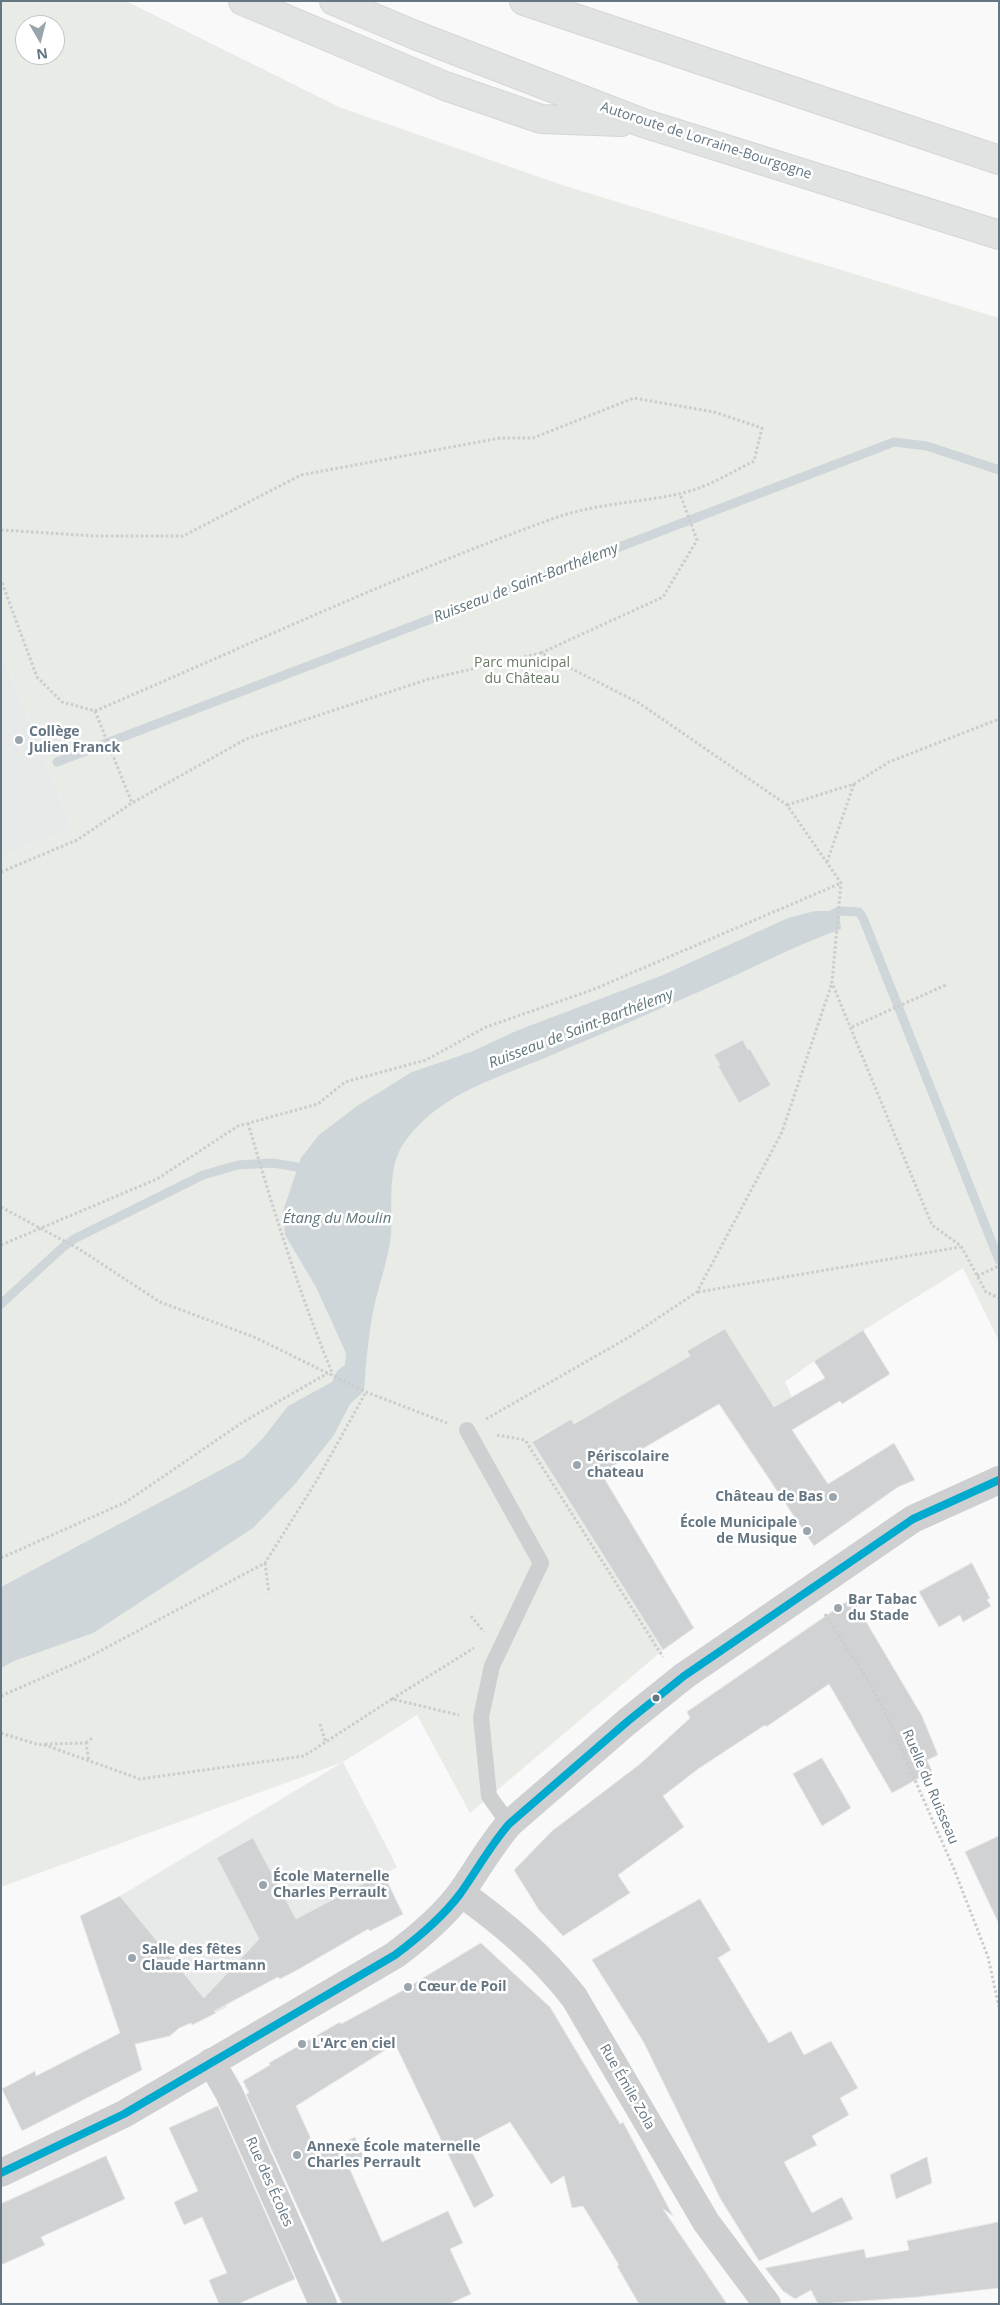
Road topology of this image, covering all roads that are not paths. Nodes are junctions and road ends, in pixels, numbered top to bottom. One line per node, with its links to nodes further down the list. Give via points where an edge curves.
1 (243, 1): 4 (highway, via 445,86 541,119)
2 (334, 1): 4 (highway, Autoroute de Lorraine-Bourgogne)
3 (524, 1): 5 (highway)
4 (642, 123): 6 (highway, Autoroute de Lorraine-Bourgogne)
5 (999, 160)
6 (999, 235)
7 (467, 1430): 9 (lane, via 541,1563 492,1666 481,1718 489,1796)
8 (999, 1480): 9 (street, via 913,1520 684,1676)
9 (509, 1824): 10 (street, via 489,1847)
10 (460, 1893): 11 (street, via 434,1923 395,1954); 14 (street, Rue Émile Zola, via 525,1943 553,1970 574,1997 706,2222)
11 (211, 2062): 12 (street, via 124,2114); 13 (street, Rue des Écoles, via 229,2092)
12 (1, 2173)
13 (324, 2304)
14 (767, 2304)

